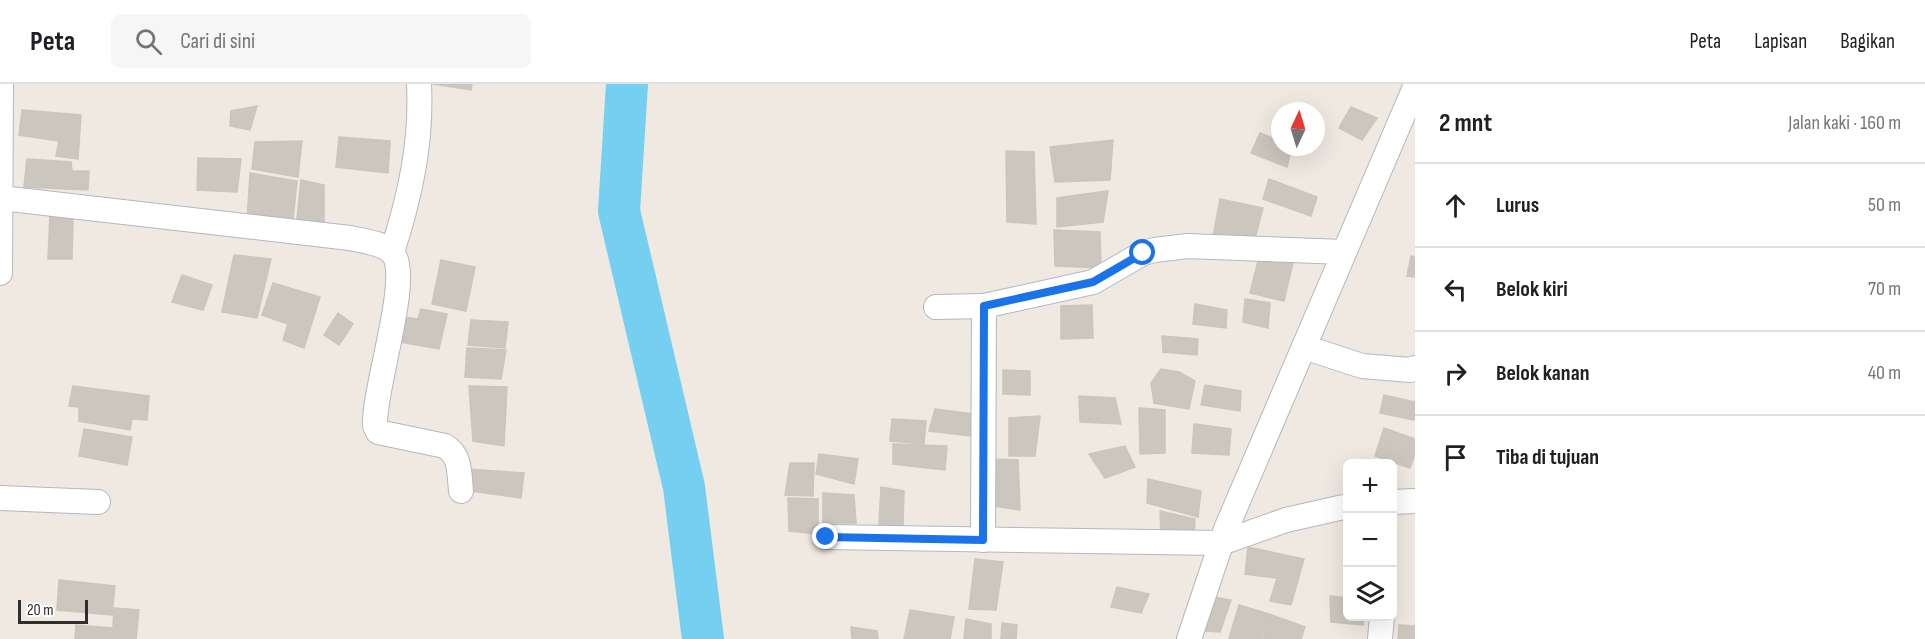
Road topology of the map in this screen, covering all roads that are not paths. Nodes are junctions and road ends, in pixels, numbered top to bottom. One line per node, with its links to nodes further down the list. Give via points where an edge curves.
1 (1, 84): 4 (street)
2 (419, 84): 5 (street, via 421,111 411,182)
3 (1415, 87): 6 (street)
4 (1, 198): 5 (street, via 350,238); 7 (street)
5 (392, 252): 12 (street, via 400,264 401,278 375,426 378,432 445,446 453,452)
6 (1344, 252): 9 (street, via 1187,246 1155,250 1093,282); 10 (street)
7 (0, 273)
8 (936, 306): 9 (street)
9 (984, 306): 19 (street)
10 (1304, 347): 11 (street, via 1362,366); 20 (street)
11 (1415, 368)
12 (461, 491)
13 (0, 498): 15 (street)
14 (1415, 501): 16 (street)
15 (98, 502)
16 (1397, 502)
17 (1343, 507): 20 (street, via 1286,520)
18 (826, 537): 19 (street)
19 (983, 540): 20 (street)
20 (1221, 543): 22 (street)
21 (1382, 621): 23 (street)
22 (1189, 639)
23 (1380, 639)

